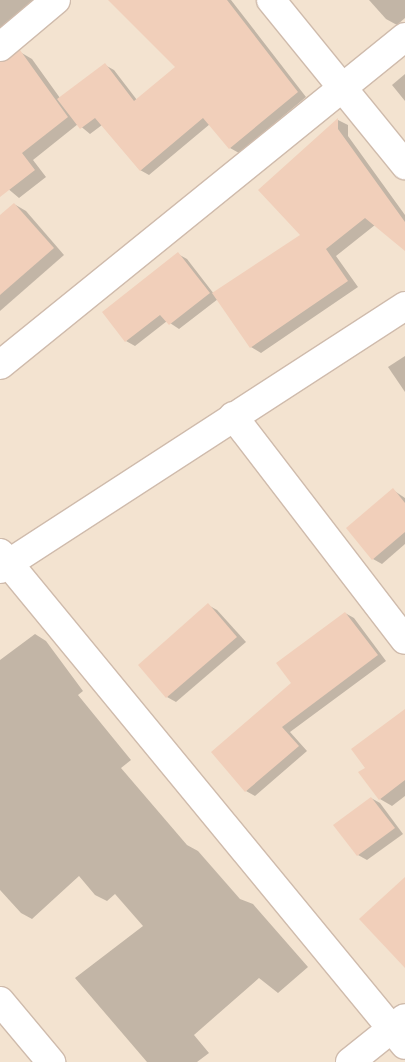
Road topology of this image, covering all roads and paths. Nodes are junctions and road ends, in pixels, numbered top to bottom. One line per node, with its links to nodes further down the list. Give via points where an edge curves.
1 (56, 0): 4 (street)
2 (271, 0): 5 (street)
3 (405, 37): 5 (street)
4 (0, 47)
5 (342, 89): 6 (street); 8 (street)
6 (405, 165)
7 (405, 306): 9 (street)
8 (0, 365)
9 (233, 416): 10 (street); 11 (street)
10 (3, 562): 13 (street)
11 (405, 640)
12 (0, 1001): 14 (street)
13 (401, 1031): 15 (street)
14 (51, 1062)
15 (350, 1062)

